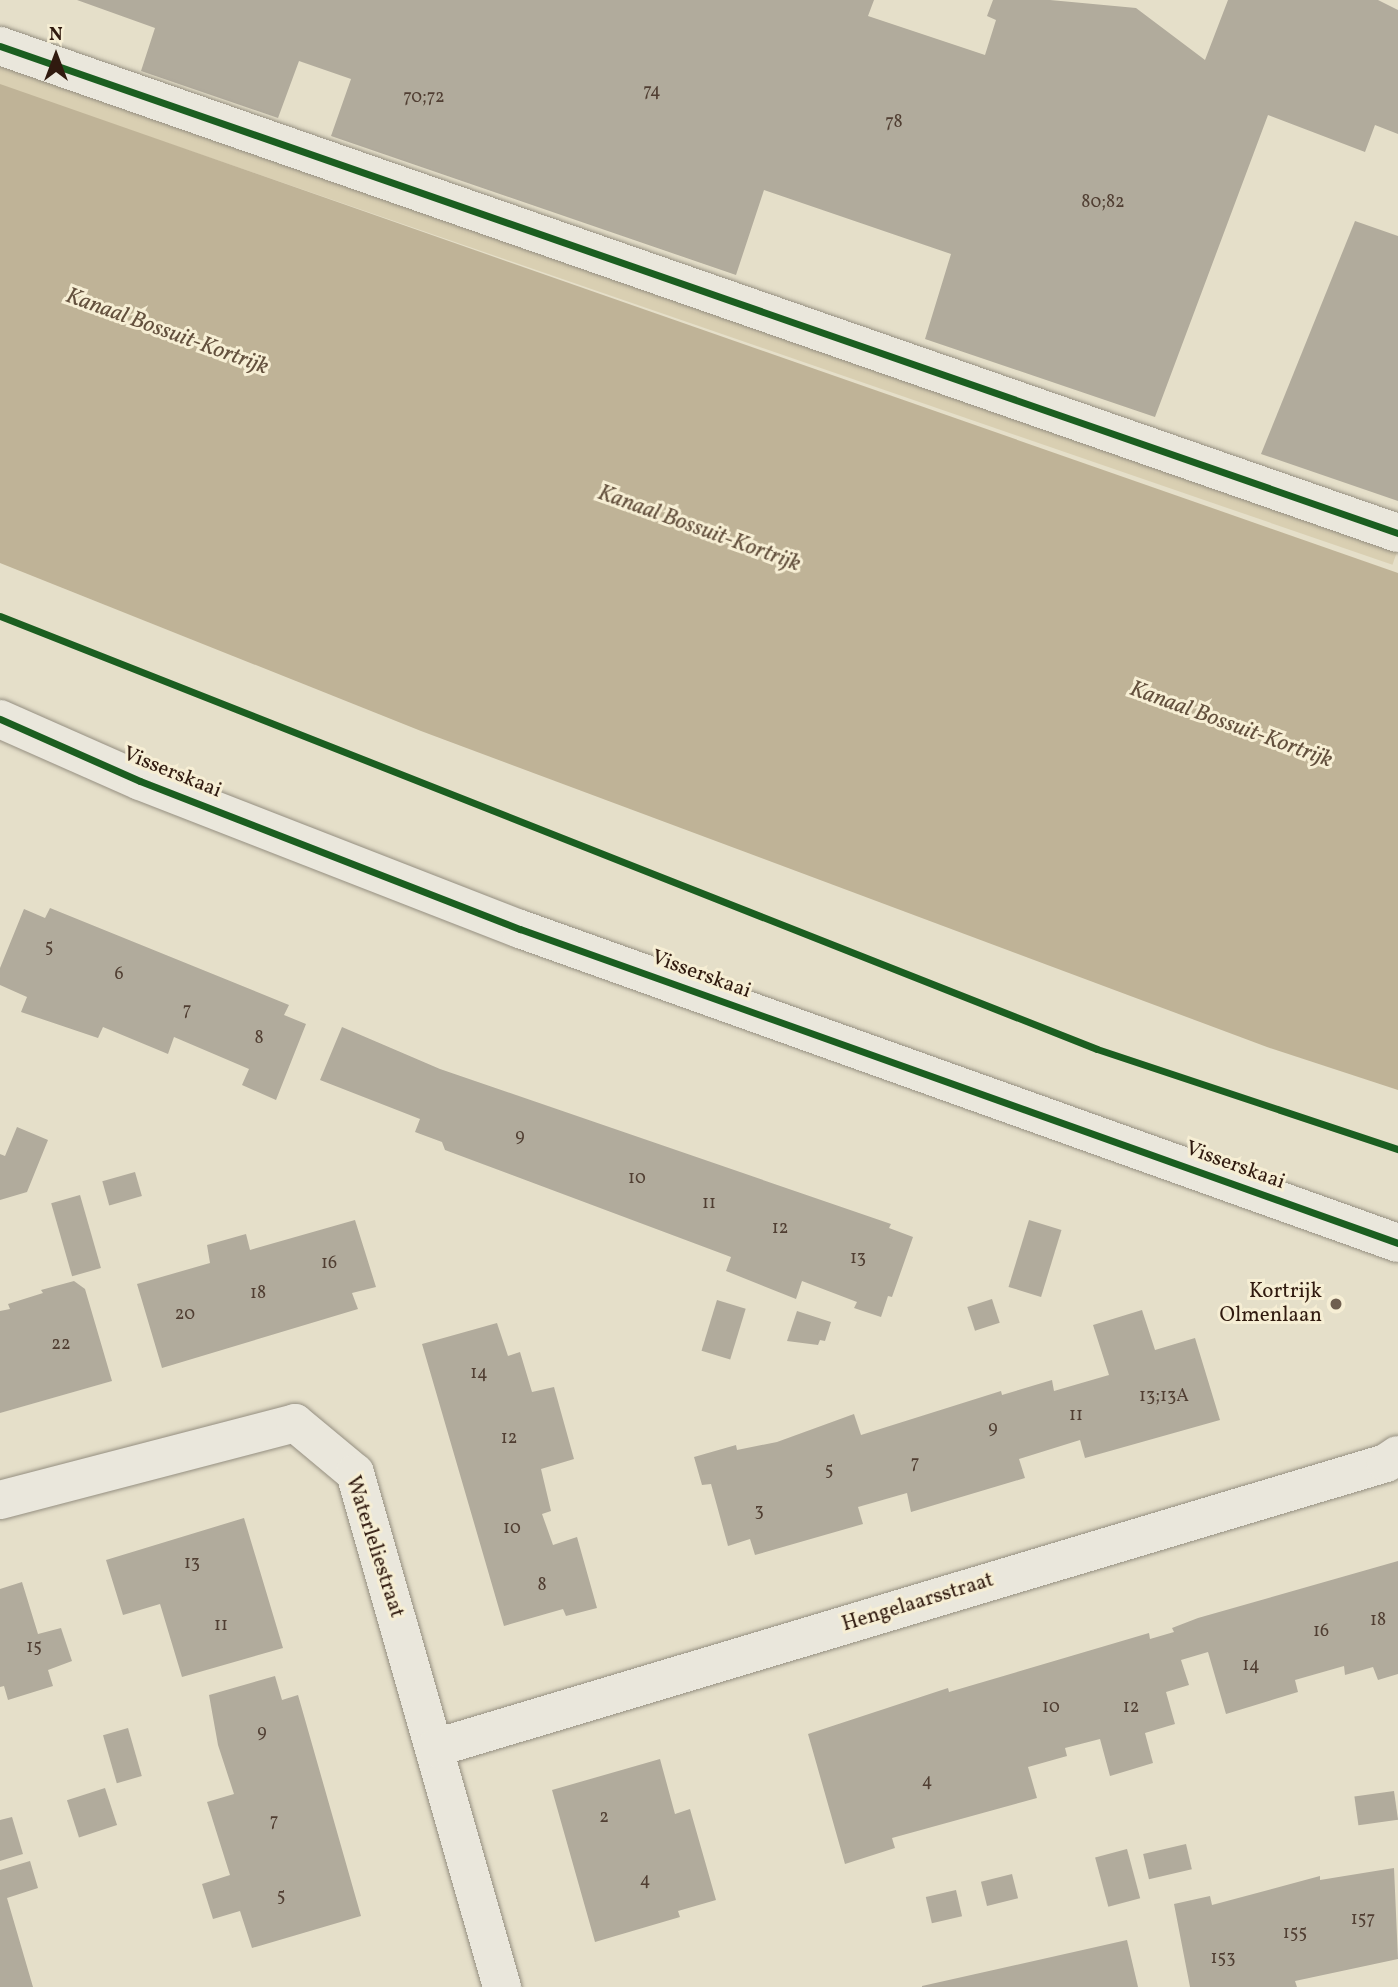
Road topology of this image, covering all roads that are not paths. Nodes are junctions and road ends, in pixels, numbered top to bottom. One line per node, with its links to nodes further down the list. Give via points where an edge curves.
1 (0, 46): 2 (street)
2 (1398, 533)
3 (0, 719): 4 (street, Visserskaai, via 139,780 520,929)
4 (1398, 1243)
5 (1398, 1455): 7 (street, Hengelaarsstraat, via 1386,1463)
6 (0, 1500): 7 (street, Waterleliestraat, via 295,1423 355,1473)
7 (435, 1748): 8 (street, Waterleliestraat)
8 (502, 1987)

